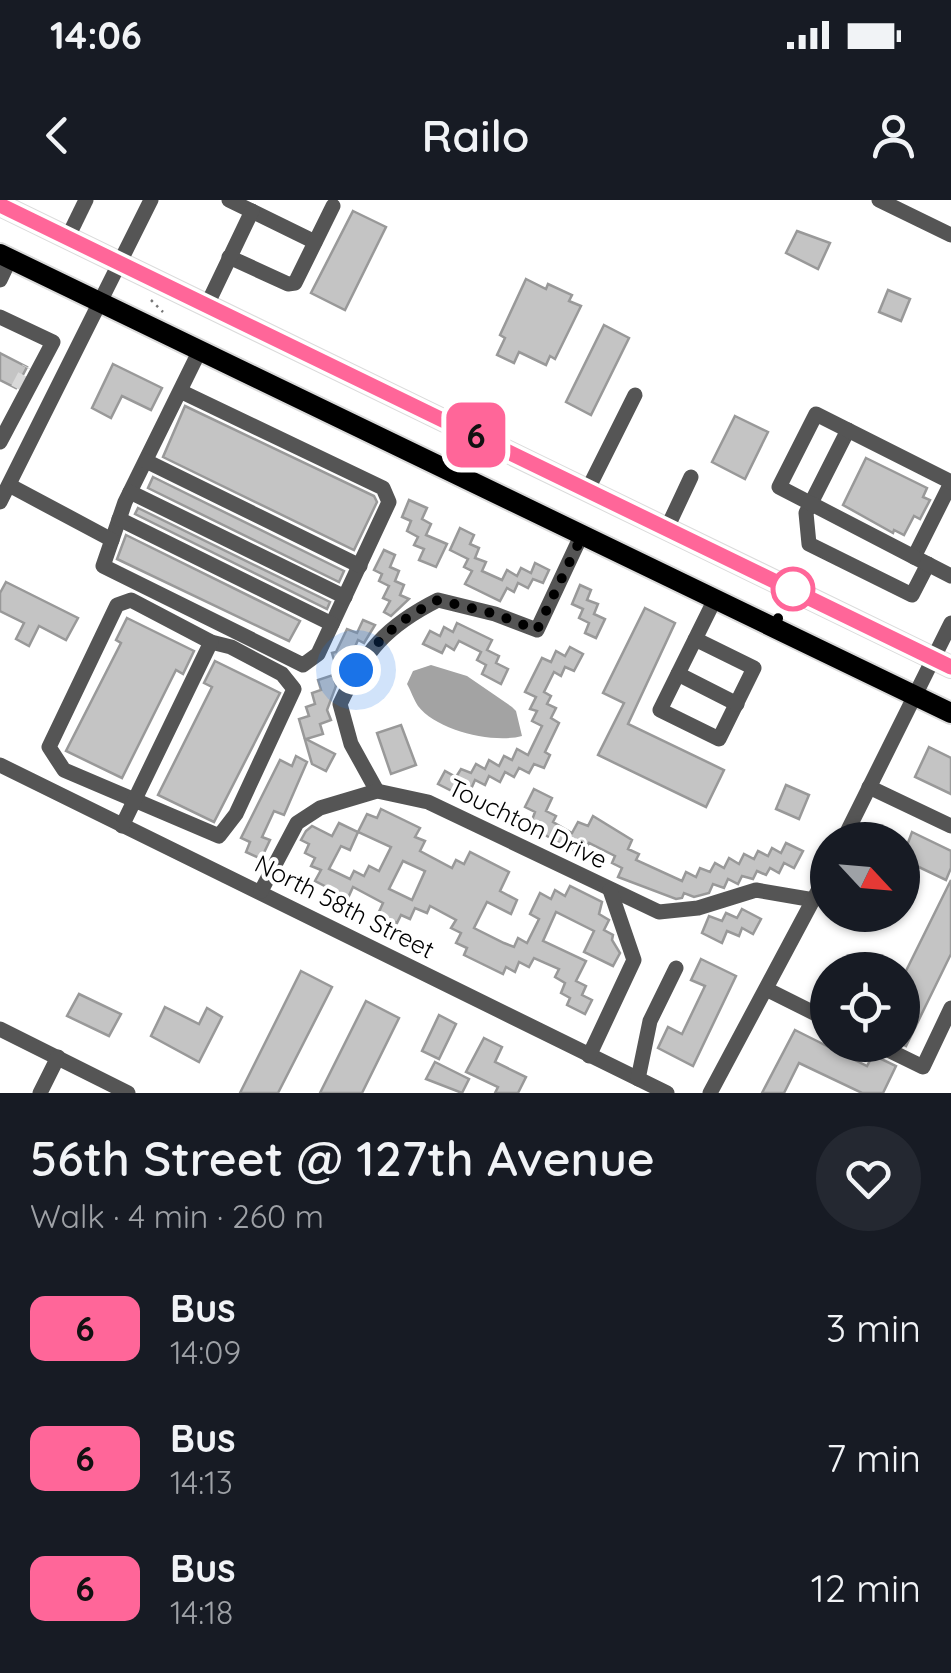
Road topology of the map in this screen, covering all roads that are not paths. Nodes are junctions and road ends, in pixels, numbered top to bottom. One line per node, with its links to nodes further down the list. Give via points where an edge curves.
1 (86, 200): 9 (street)
2 (229, 200): 7 (street)
3 (879, 200): 8 (street)
4 (146, 202): 13 (street)
5 (0, 205): 9 (main road)
6 (334, 206): 10 (street)
7 (252, 211): 10 (street); 12 (street)
8 (951, 235)
9 (67, 239): 13 (main road)
10 (315, 242): 12 (street, via 288,284)
11 (5, 257): 14 (street); 15 (main road)
12 (229, 257): 16 (street)
13 (120, 263): 15 (street); 16 (main road)
14 (0, 280)
15 (100, 301): 18 (main road); 28 (street)
16 (207, 305): 31 (main road)
17 (0, 317): 19 (street, via 53,342)
18 (200, 350): 22 (street); 37 (main road)
19 (44, 360): 20 (street); 24 (street)
20 (29, 368)
21 (18, 390): 24 (street)
22 (180, 391): 27 (street); 40 (street, via 384,488 389,502)
23 (634, 395): 31 (street)
24 (13, 415): 26 (street)
25 (848, 430): 30 (street); 34 (street); 34 (street, via 816,414 808,428 779,487)
26 (0, 442)
27 (146, 460): 32 (street); 40 (street)
28 (8, 475): 33 (street); 38 (street)
29 (690, 477): 36 (street)
30 (951, 483): 39 (street)
31 (588, 489): 36 (main road)
32 (130, 492): 35 (street); 42 (street)
33 (0, 502)
34 (811, 504): 39 (street); 39 (street, via 809,544 912,595)
35 (119, 519): 38 (street); 45 (street)
36 (668, 526): 48 (main road)
37 (582, 536): 43 (main road); 55 (street, via 537,630 438,600 379,638 340,704 351,744)
38 (112, 540): 45 (street, via 103,566 303,665 318,654)
39 (921, 560): 41 (street)
40 (360, 566): 42 (street)
41 (950, 573)
42 (345, 597): 45 (street)
43 (714, 600): 46 (street); 50 (main road)
44 (951, 623): 48 (street)
45 (332, 624)
46 (695, 639): 49 (street); 51 (street, via 754,668)
47 (211, 642): 56 (street); 56 (street, via 282,674 294,689 236,814 219,836); 56 (street, via 131,600 116,604 49,747 64,770)
48 (942, 662): 50 (street)
49 (678, 674): 51 (street); 51 (street, via 660,710 719,740)
50 (915, 696): 52 (main road); 54 (street)
51 (737, 704)
52 (951, 714)
53 (0, 765): 58 (street, North 58th Street)
54 (870, 787): 57 (street); 59 (street)
55 (376, 791): 60 (street, Touchton Drive, via 428,802); 61 (street, Touchton Drive, via 320,808 297,823)
56 (134, 800): 58 (street)
57 (853, 822)
58 (122, 826): 61 (street, North 58th Street)
59 (951, 826)
60 (610, 890): 62 (street, Touchton Drive, via 659,912 756,890); 69 (street, via 634,960)
61 (261, 891): 69 (street, North 58th Street)
62 (810, 899)
63 (810, 907): 65 (street)
64 (676, 968): 72 (street, via 650,1021)
65 (766, 989): 67 (street); 76 (street)
66 (951, 1008): 71 (street, via 922,1067)
67 (810, 1011)
68 (0, 1031): 70 (street)
69 (590, 1056): 72 (street, North 58th Street)
70 (58, 1058): 73 (street); 74 (street)
71 (912, 1062)
72 (638, 1079): 75 (street, North 58th Street)
73 (40, 1093)
74 (128, 1093)
75 (667, 1093)
76 (710, 1093)

